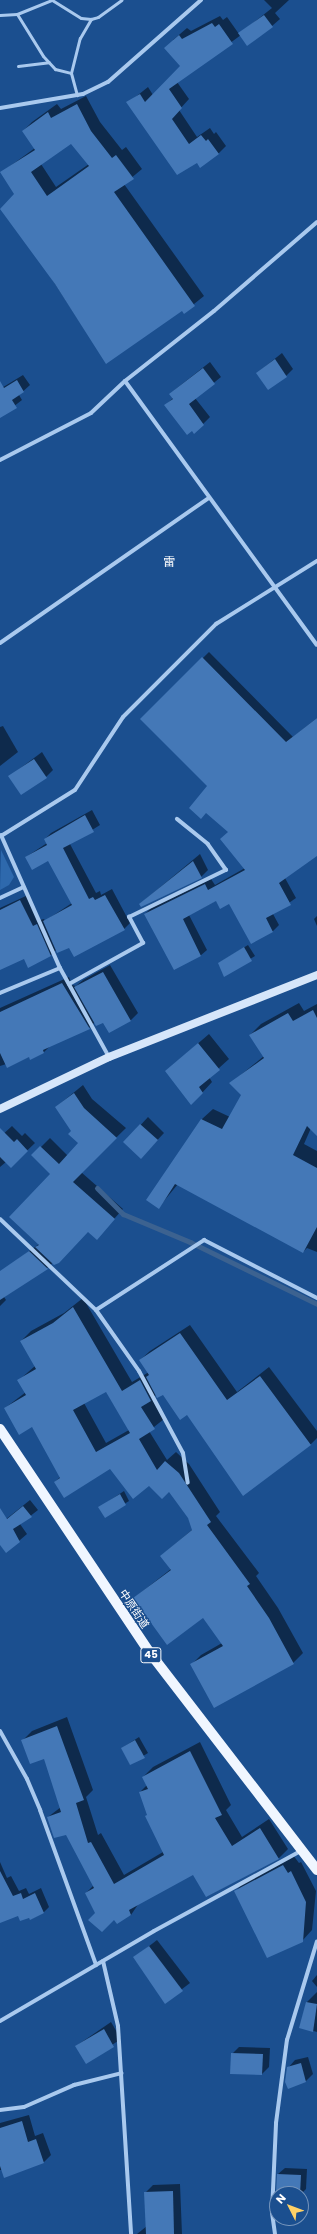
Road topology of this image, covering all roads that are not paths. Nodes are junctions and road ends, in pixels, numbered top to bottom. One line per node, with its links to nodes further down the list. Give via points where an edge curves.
1 (52, 0): 4 (lane); 6 (lane, via 81,18)
2 (121, 0): 6 (lane, via 98,17)
3 (201, 0): 10 (street, via 108,82)
4 (17, 14): 5 (lane); 7 (lane)
5 (0, 16)
6 (91, 19): 9 (lane, via 80,38)
7 (49, 62): 8 (lane); 9 (lane, via 55,69)
8 (18, 66)
9 (71, 73): 10 (lane)
10 (78, 95): 11 (street)
11 (0, 108)
12 (317, 222): 13 (street, via 214,311)
13 (125, 381): 14 (street, via 91,413); 15 (street)
14 (0, 460)
15 (209, 498): 17 (street); 18 (street)
16 (317, 561): 17 (street)
17 (275, 587): 19 (street); 21 (street, via 216,624 128,712 75,790)
18 (0, 643)
19 (317, 645)
20 (177, 819): 26 (street, via 208,844 226,870 129,917 144,943)
21 (1, 835): 22 (street)
22 (24, 888): 23 (street); 24 (street)
23 (0, 898)
24 (60, 968): 26 (street); 27 (street)
25 (317, 975): 28 (street)
26 (69, 984): 28 (street)
27 (0, 993)
28 (109, 1057): 29 (street)
29 (0, 1109)
30 (0, 1219): 32 (street)
31 (317, 1298): 32 (street, via 204,1240)
32 (96, 1310): 34 (street, via 146,1385 183,1453)
33 (0, 1429): 36 (main road, 中原街道 / 45, via 150,1653)
34 (188, 1483)
35 (0, 1731): 40 (street, via 27,1779 40,1810)
36 (302, 1850): 37 (main road, 中原街道 / 45); 39 (street)
37 (317, 1870)
38 (317, 1941): 45 (street, via 287,2040 276,2123 272,2212)
39 (103, 1961): 40 (street); 42 (street, via 118,2026)
40 (96, 1965): 41 (street)
41 (0, 2021)
42 (122, 2073): 43 (street, via 67,2088 24,2107); 44 (street)
43 (0, 2110)
44 (131, 2234)
45 (274, 2234)

